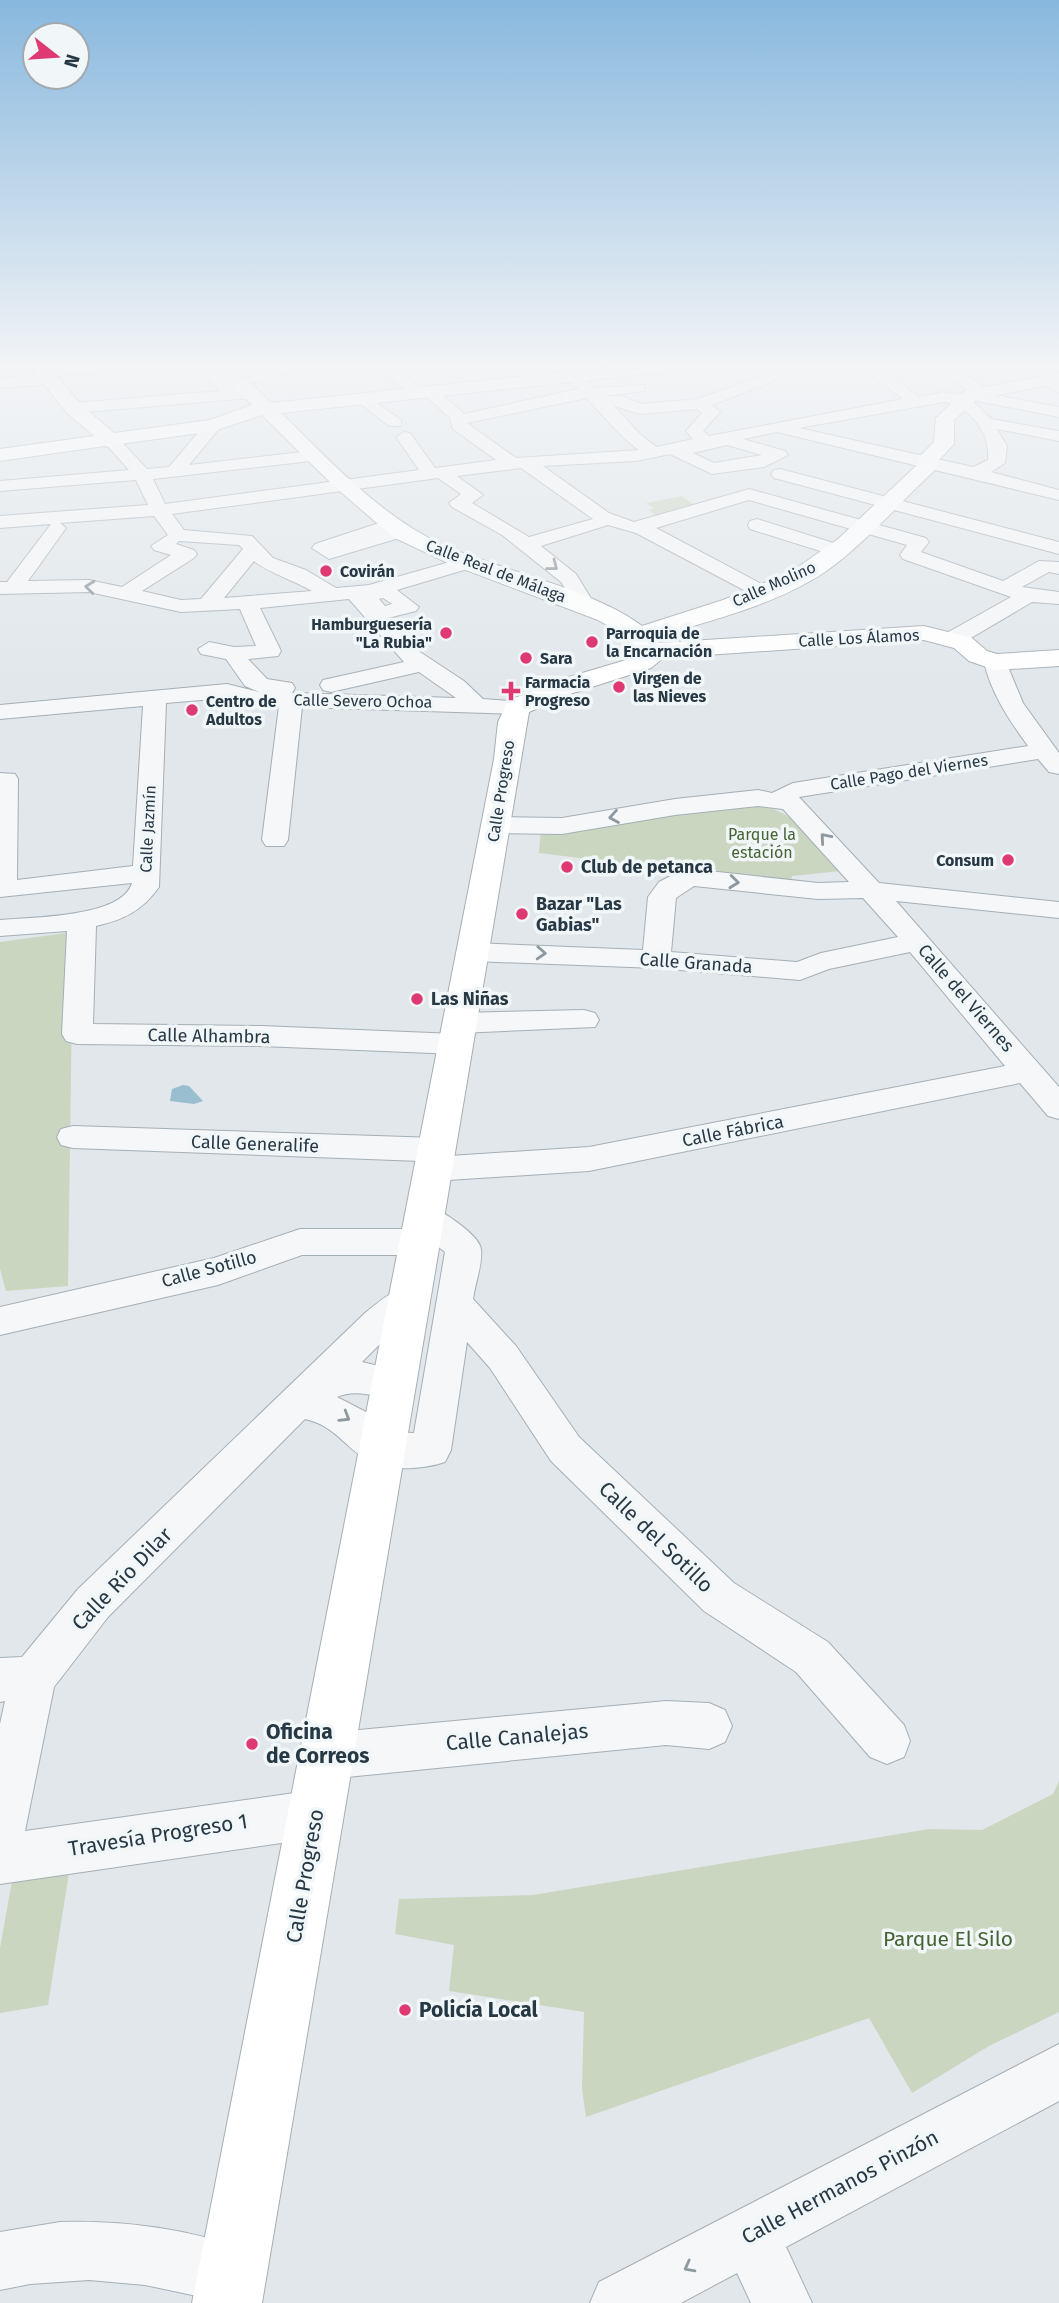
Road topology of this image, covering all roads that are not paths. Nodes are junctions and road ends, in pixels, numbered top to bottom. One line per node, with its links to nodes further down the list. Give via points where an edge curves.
1 (150, 473): 7 (street)
2 (331, 473): 11 (street, Calle Real de Málaga)
3 (432, 473): 11 (street)
4 (436, 473): 26 (street, via 474,495 458,503)
5 (536, 473): 19 (street)
6 (920, 473): 17 (street, Calle Molino)
7 (142, 474): 12 (street); 18 (street)
8 (780, 474): 10 (street)
9 (973, 474): 14 (street)
10 (813, 483): 16 (street); 17 (street)
11 (345, 485): 18 (street); 30 (street, Calle Real de Málaga, via 399,531)
12 (0, 486)
13 (696, 489): 15 (street, via 705,487)
14 (1059, 495)
15 (729, 497): 16 (street, via 748,494); 23 (street, via 691,513)
16 (773, 502): 22 (street)
17 (888, 503): 22 (street, Calle Molino); 27 (street)
18 (159, 510): 20 (street); 24 (street)
19 (604, 519): 23 (street); 26 (street, via 597,525)
20 (0, 522)
21 (757, 524): 28 (street)
22 (865, 526): 28 (street, Calle Molino); 33 (street, via 919,542 910,555)
23 (635, 527): 35 (street)
24 (178, 535): 29 (street, via 245,540); 36 (street, via 161,546 187,554)
25 (22, 544): 32 (street, via 51,536)
26 (526, 544): 42 (street, one-way to 42, via 569,578)
27 (1059, 548)
28 (836, 550): 35 (street, Calle Molino, via 814,569)
29 (252, 551): 37 (street); 41 (street)
30 (467, 563): 34 (street, via 411,581); 42 (street, Calle Real de Málaga)
31 (1055, 564): 33 (street)
32 (7, 587): 36 (street, one-way to 32, via 89,586)
33 (1007, 587): 38 (street)
34 (354, 592): 37 (street); 50 (street)
35 (762, 592): 45 (street, Calle Molino)
36 (126, 593): 43 (street)
37 (331, 594): 40 (street)
38 (1028, 596): 39 (street); 44 (street)
39 (1059, 598)
40 (248, 601): 41 (street); 47 (street, via 270,651)
41 (209, 602): 43 (street)
42 (585, 605): 45 (street, Calle Real de Málaga)
43 (181, 606): 46 (street, via 201,629)
44 (951, 640): 45 (street, Calle Los Álamos, via 925,633); 49 (street, Calle Los Álamos)
45 (646, 642): 55 (street, via 650,658 642,663)
46 (209, 649): 47 (street); 51 (street)
47 (234, 654): 50 (street, via 252,682 264,688 314,688)
48 (1059, 658): 49 (street)
49 (995, 662): 57 (street, via 1012,700)
50 (419, 665): 54 (street, via 456,686)
51 (228, 691): 52 (street, Calle Severo Ochoa); 53 (street, Calle Severo Ochoa, via 248,698)
52 (155, 698): 56 (street, Calle Severo Ochoa); 62 (street, Calle Jazmín)
53 (291, 700): 54 (street, Calle Severo Ochoa); 61 (street)
54 (474, 703): 55 (street, Calle Severo Ochoa)
55 (517, 707): 60 (street, Calle Progreso)
56 (0, 712)
57 (1051, 760): 59 (street, Calle Pago del Viernes, via 793,790)
58 (6, 779): 62 (street, via 3,890)
59 (777, 800): 60 (street, one-way to 60, via 674,807 562,826); 63 (street, Calle del Viernes, one-way to 59, via 812,824 790,803)
60 (496, 825): 68 (street, Calle Progreso)
61 (275, 840)
62 (145, 873): 65 (street, Calle Jazmín, via 140,898 128,908)
63 (870, 890): 64 (street); 67 (street, Calle del Viernes); 69 (street, one-way to 63, via 662,897 690,877 818,891)
64 (1059, 910)
65 (82, 919): 66 (street, Calle Jazmín); 71 (street, Calle Alhambra, via 77,1034)
66 (0, 928)
67 (916, 942): 69 (street, Calle Granada, via 821,962 800,971); 72 (street, Calle del Viernes)
68 (472, 952): 69 (street, Calle Granada, one-way to 69); 71 (street, Calle Progreso)
69 (656, 959)
70 (584, 1020): 71 (street)
71 (458, 1034): 75 (street, Calle Progreso)
72 (1030, 1071): 73 (street, Calle del Viernes); 75 (street, Calle Fábrica, via 589,1159)
73 (1059, 1108)
74 (73, 1137): 75 (street, Calle Generalife)
75 (435, 1160): 76 (street, Calle Progreso)
76 (422, 1230): 77 (street, Calle Progreso); 78 (street, via 463,1248); 79 (street, Calle Sotillo, via 300,1242 218,1270)
77 (409, 1300): 80 (street, Calle Progreso); 81 (street, Calle Río Dilar)
78 (454, 1302): 82 (street, via 430,1450); 85 (street, Calle del Sotillo, via 503,1357 565,1449 719,1597 812,1657)
79 (0, 1321)
80 (394, 1384): 81 (street, Calle Río Dilar, via 358,1375 330,1381); 82 (street, Calle Progreso)
81 (299, 1402): 82 (street, one-way to 82, via 340,1412); 83 (street, Calle Río Dilar)
82 (382, 1449): 86 (street, Calle Progreso)
83 (17, 1679): 88 (street, Calle Río Dilar)
84 (709, 1726): 86 (street, Calle Canalejas, via 666,1723)
85 (887, 1741)
86 (327, 1756): 87 (street, Calle Progreso)
87 (316, 1814): 89 (street, Travesía Progreso 1); 93 (street, Calle Progreso)
88 (0, 1833)
89 (0, 1859)
90 (1059, 2071): 91 (street, Calle Hermanos Pinzón)
91 (750, 2235): 94 (street, Calle Hermanos Pinzón, one-way to 94); 95 (street)
92 (0, 2261): 93 (street, via 35,2251 126,2251)
93 (230, 2288)
94 (620, 2303)
95 (782, 2303)

